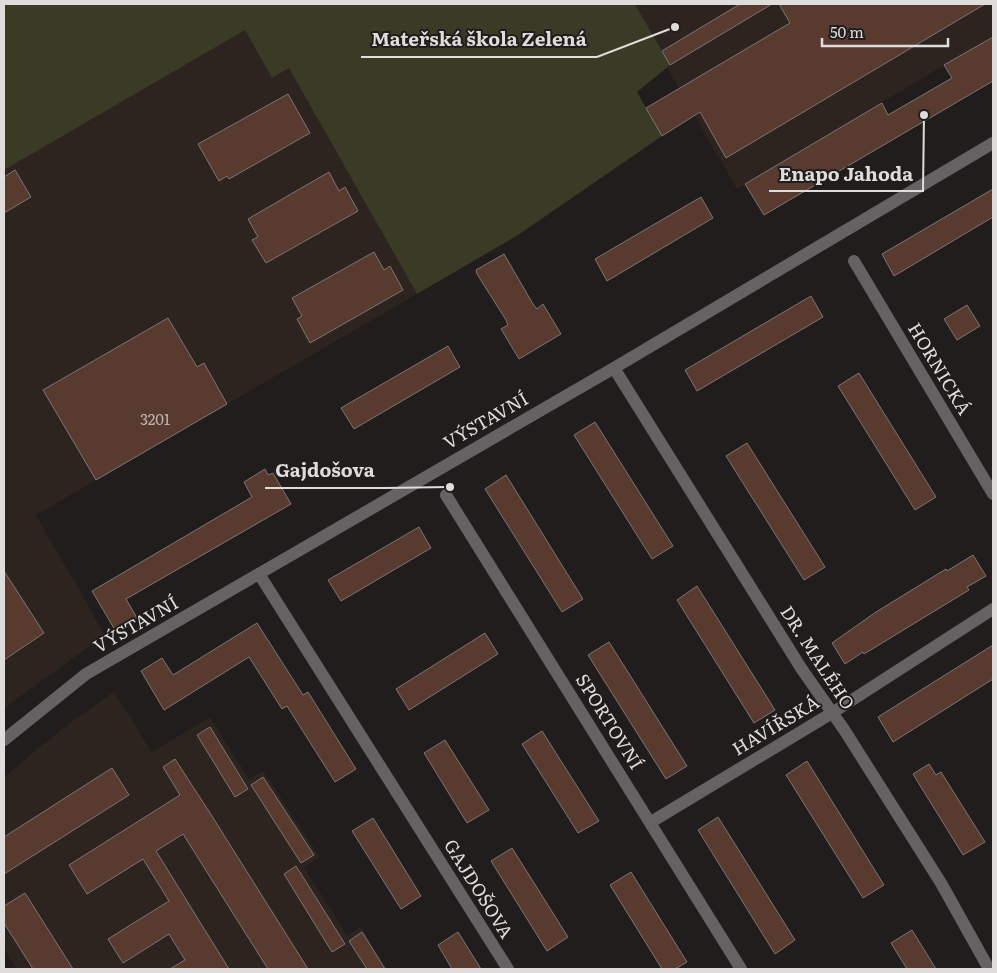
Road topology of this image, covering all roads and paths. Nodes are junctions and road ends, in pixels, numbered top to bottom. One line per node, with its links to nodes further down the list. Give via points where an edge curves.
1 (993, 143): 3 (street, VÝSTAVNÍ)
2 (854, 261): 4 (street, HORNICKÁ)
3 (614, 368): 6 (street, VÝSTAVNÍ); 8 (street, DR. MALÉHO)
4 (993, 494)
5 (446, 495): 10 (street, SPORTOVNÍ)
6 (259, 574): 9 (street, VÝSTAVNÍ, via 86,674); 12 (street, GAJDOŠOVA)
7 (993, 609): 8 (street, HAVÍŘSKÁ)
8 (832, 713): 10 (street, HAVÍŘSKÁ); 11 (street, DR. MALÉHO, via 941,883)
9 (4, 740)
10 (651, 822): 13 (street, SPORTOVNÍ)
11 (990, 968)
12 (508, 969)
13 (741, 969)

